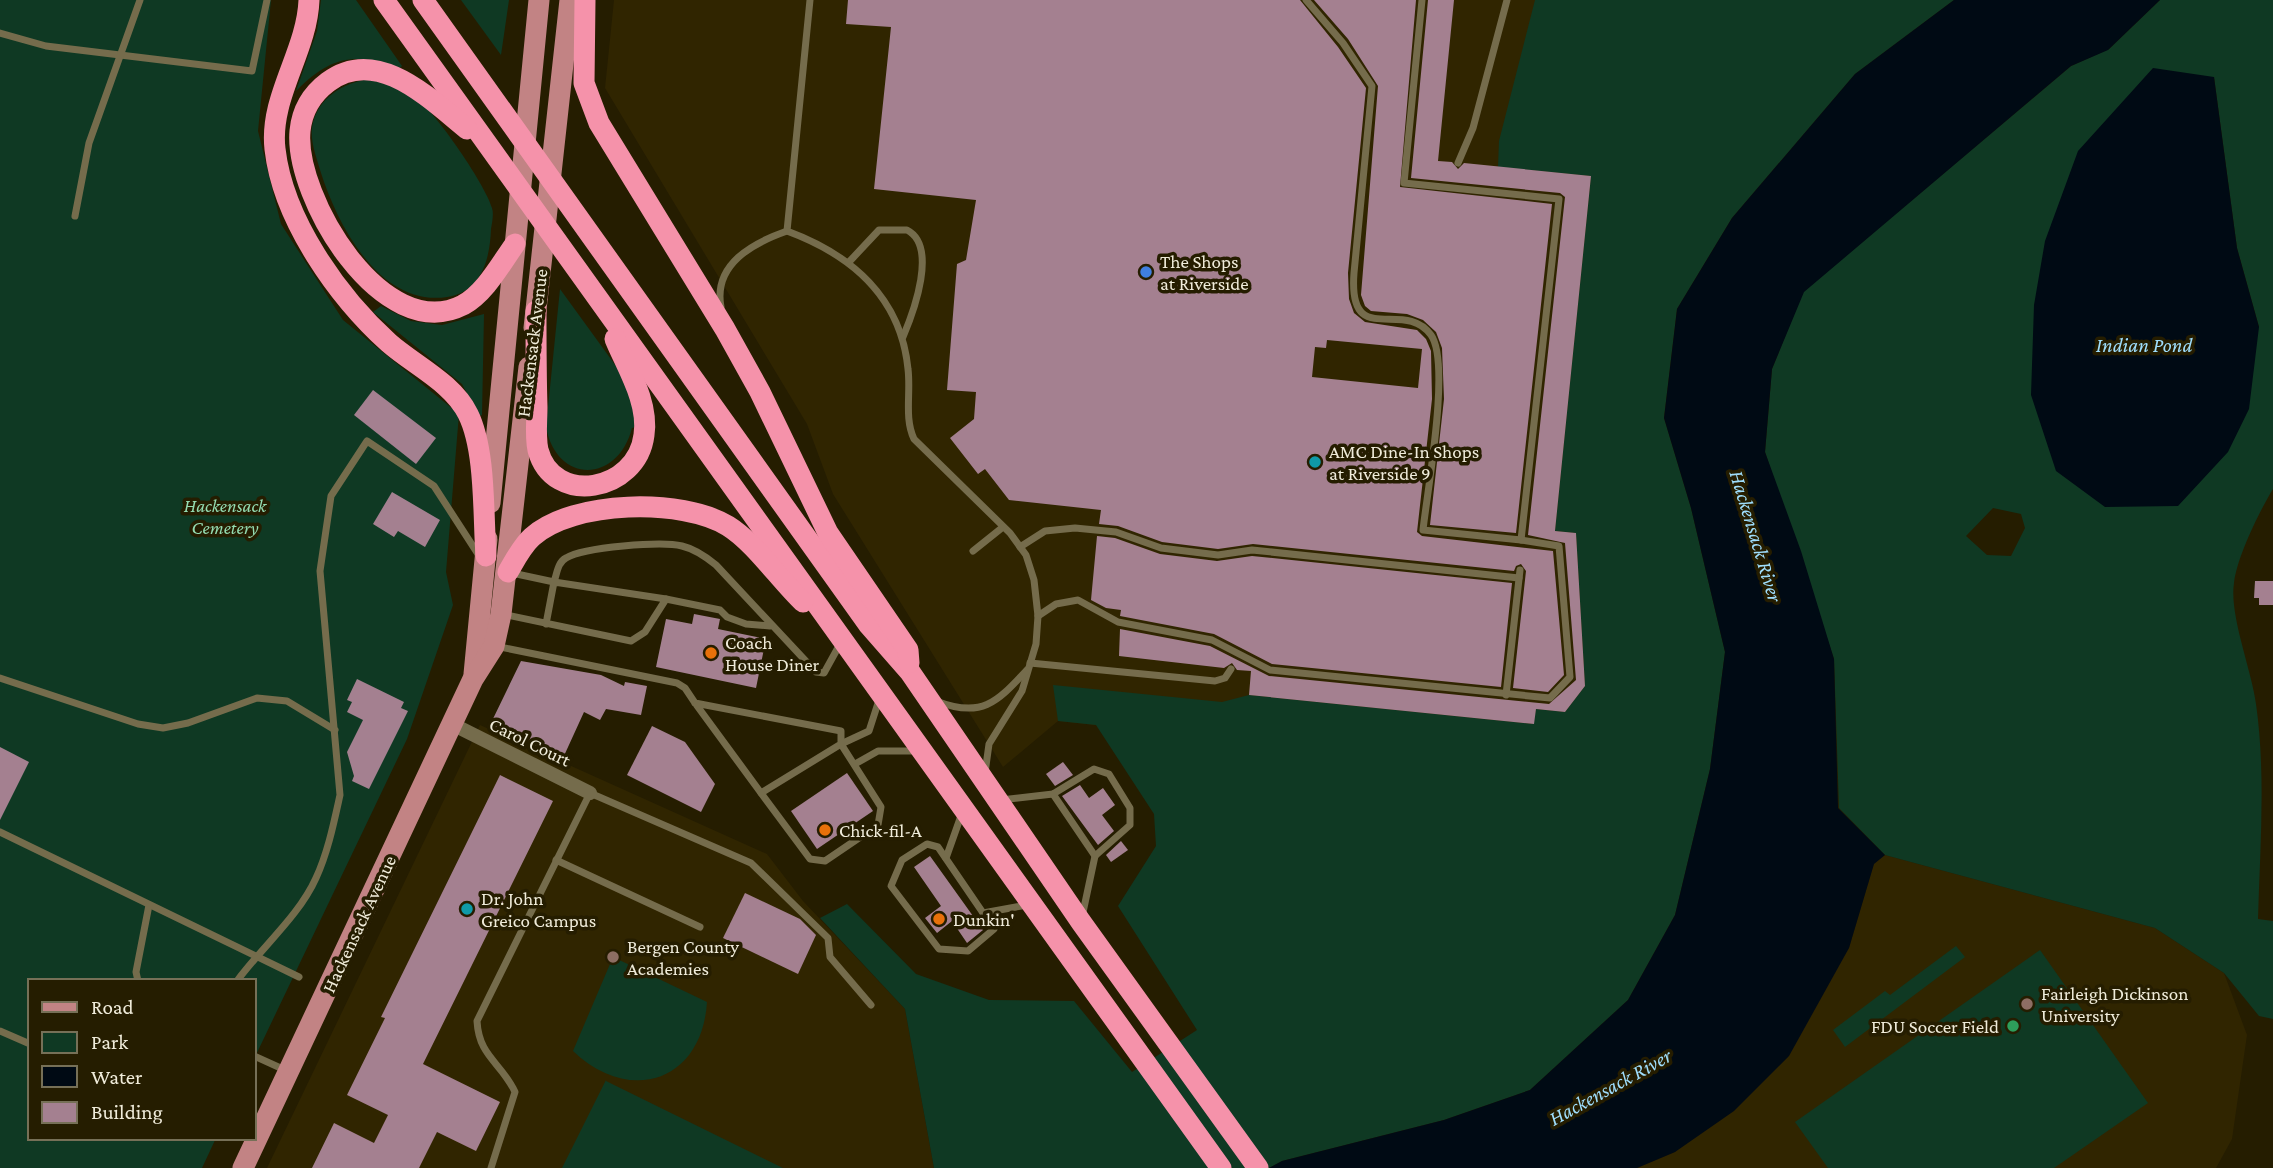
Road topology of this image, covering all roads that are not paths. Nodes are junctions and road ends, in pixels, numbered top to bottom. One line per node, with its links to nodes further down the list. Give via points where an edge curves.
1 (140, 0): 14 (lane)
2 (267, 0): 14 (lane, via 252,71)
3 (309, 0): 29 (highway, via 303,39 275,124 281,177 304,233 344,296 390,344 456,396 469,415 475,435)
4 (384, 0): 15 (highway)
5 (423, 0): 41 (highway, via 868,624)
6 (539, 0): 19 (main road, Hackensack Avenue)
7 (570, 0): 22 (main road, Hackensack Avenue)
8 (585, 0): 23 (highway, via 582,63 590,102 608,140)
9 (810, 0): 18 (lane)
10 (1306, 0): 26 (lane, via 1372,86 1352,297 1355,306 1373,318 1421,326 1434,344 1440,379 1423,530)
11 (1422, 0): 26 (lane, via 1404,183 1559,199)
12 (1507, 0): 16 (lane, via 1473,128)
13 (0, 33): 14 (lane, via 46,46)
14 (122, 54): 17 (lane, via 89,143)
15 (487, 145): 19 (highway, via 409,85 369,69 340,74 319,89 304,112 300,132 312,188 343,250 371,284 400,302 418,310 438,311 462,305 491,278); 21 (highway)
16 (1458, 163)
17 (75, 216)
18 (787, 231): 20 (lane); 23 (lane, via 744,251 729,268 720,302)
19 (514, 244): 29 (main road, Hackensack Avenue)
20 (849, 262): 24 (lane, via 879,292); 24 (lane, via 879,230 907,230 920,241 920,276)
21 (599, 302): 22 (highway, via 639,395 644,435 628,470 602,485 567,481 551,470 538,451); 37 (highway)
22 (536, 311): 30 (main road, Hackensack Avenue)
23 (724, 329): 41 (highway, via 828,533 908,650)
24 (902, 337): 25 (lane, via 909,372 909,427 914,439)
25 (1003, 527): 27 (lane); 28 (lane)
26 (1521, 540): 45 (lane, via 1559,546 1570,677 1550,698)
27 (1020, 547): 34 (lane, via 1034,580); 45 (lane, via 1045,531 1074,528 1116,532 1145,545 1219,555 1252,550 1519,574)
28 (972, 551)
29 (486, 563): 43 (main road, Hackensack Avenue); 49 (lane, via 434,486 367,441 331,496 320,571)
30 (508, 572): 31 (lane); 33 (main road, Hackensack Avenue); 37 (highway, via 533,536 562,522 621,508 680,508 713,518 740,534 774,575)
31 (554, 582): 32 (lane); 35 (lane); 36 (lane, via 566,558 611,548 678,545 716,565)
32 (666, 599): 35 (lane, via 645,632 631,641); 36 (lane, via 720,610 746,624)
33 (501, 614): 35 (lane); 38 (main road, Hackensack Avenue)
34 (1038, 616): 39 (lane); 45 (lane, via 1056,604 1078,600 1118,621 1212,640 1270,670)
35 (546, 624)
36 (771, 626): 37 (lane, via 816,672 824,673)
37 (842, 640): 44 (highway)
38 (494, 646): 43 (main road, Hackensack Avenue); 47 (lane, via 677,682)
39 (1029, 666): 40 (lane, via 1215,681 1225,678); 46 (lane, via 999,700 974,709); 53 (lane, via 1022,691 989,744)
40 (1231, 669)
41 (910, 672): 46 (highway)
42 (0, 678): 49 (lane, via 138,724 163,728 257,698 287,701)
43 (473, 679): 48 (main road, Hackensack Avenue)
44 (881, 693): 50 (lane, via 869,731); 51 (highway)
45 (1506, 695)
46 (927, 698): 53 (highway)
47 (695, 703): 50 (lane, via 841,731); 55 (lane)
48 (454, 725): 54 (street, Carol Court); 76 (main road, Hackensack Avenue)
49 (335, 730): 68 (lane, via 340,795 316,879)
50 (841, 744): 52 (lane); 55 (lane)
51 (922, 751): 52 (lane, via 878,751); 58 (highway)
52 (855, 764): 55 (lane, via 881,807 878,825 825,861 810,859)
53 (985, 778): 57 (highway)
54 (590, 793): 62 (lane); 72 (lane, via 751,863 828,938 830,957)
55 (761, 793)
56 (1053, 794): 57 (lane); 60 (lane); 60 (lane, via 1094,769 1109,774 1130,808 1130,825)
57 (1000, 800): 66 (highway)
58 (964, 807): 61 (lane); 63 (highway)
59 (0, 832): 64 (lane)
60 (1095, 856): 66 (lane)
61 (946, 858): 65 (lane); 65 (lane, via 938,847 927,844 902,860 891,886 939,949 968,951 994,929)
62 (556, 860): 67 (lane); 78 (lane, via 477,1021 478,1042 515,1092)
63 (1032, 904): 65 (lane); 79 (highway)
64 (149, 905): 68 (lane); 70 (lane)
65 (983, 913)
66 (1081, 922): 80 (highway)
67 (700, 927)
68 (255, 956): 69 (lane); 71 (lane)
69 (299, 977)
70 (138, 979)
71 (238, 979)
72 (871, 1005)
73 (0, 1031): 74 (lane)
74 (28, 1043)
75 (256, 1057): 76 (lane)
76 (289, 1072): 77 (main road, Hackensack Avenue)
77 (243, 1168)
78 (491, 1168)
79 (1221, 1168)
80 (1258, 1168)

